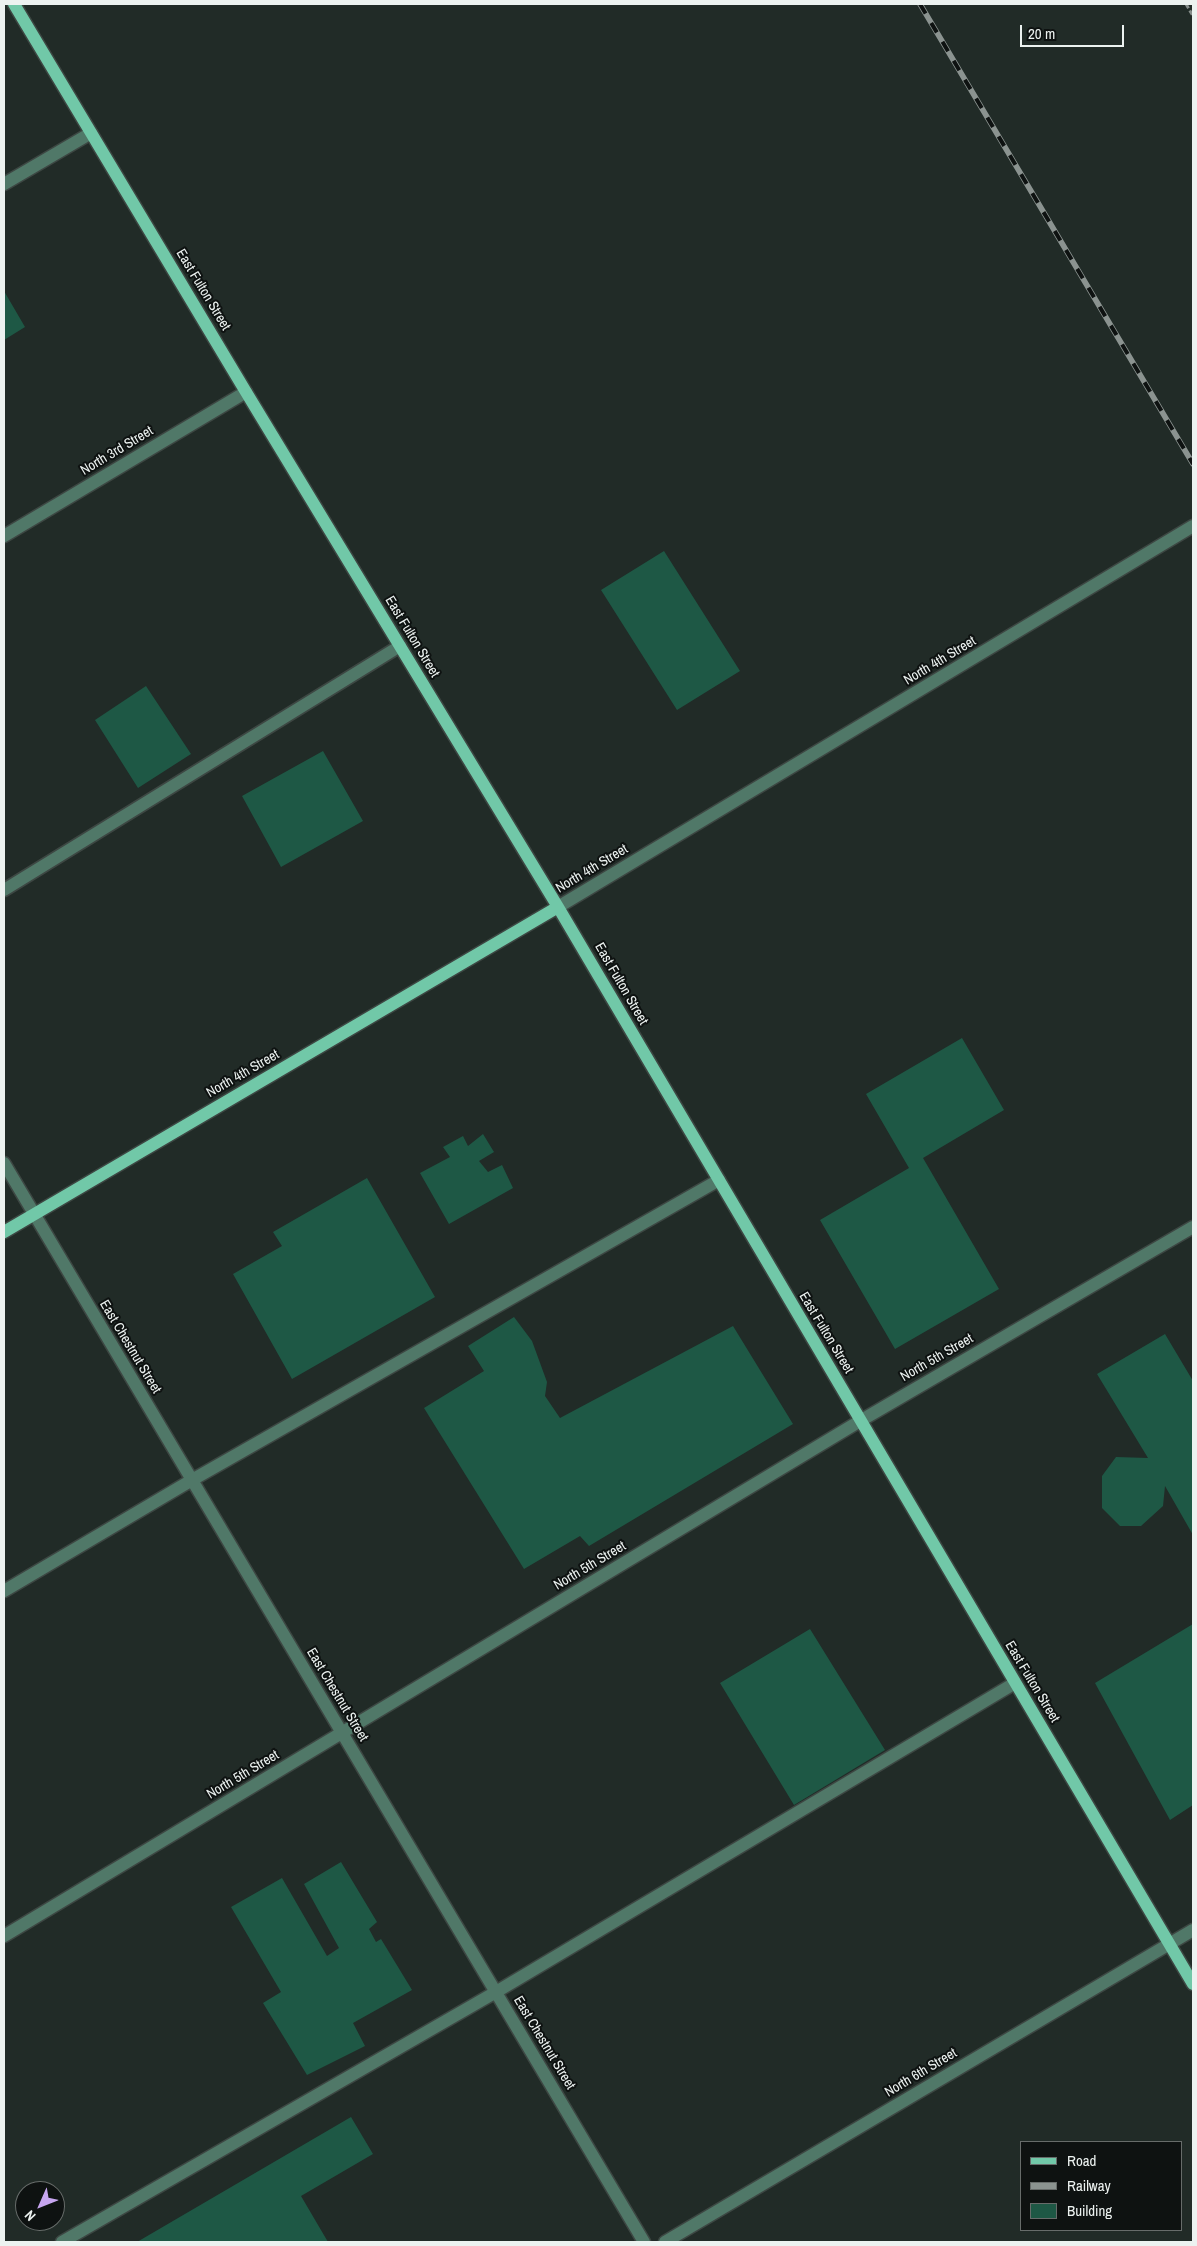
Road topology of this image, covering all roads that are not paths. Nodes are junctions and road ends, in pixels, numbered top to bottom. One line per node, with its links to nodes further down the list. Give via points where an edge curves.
1 (14, 4): 2 (main road, East Fulton Street)
2 (91, 133): 3 (street); 4 (main road, East Fulton Street)
3 (4, 184)
4 (246, 392): 6 (street, North 3rd Street); 7 (main road, East Fulton Street)
5 (1193, 526): 9 (street, North 4th Street)
6 (4, 536)
7 (400, 646): 8 (street); 9 (main road, East Fulton Street)
8 (4, 890)
9 (558, 907): 11 (main road, East Fulton Street); 12 (main road, North 4th Street)
10 (4, 1163): 12 (street, East Chestnut Street)
11 (719, 1180): 15 (main road, East Fulton Street); 16 (street)
12 (34, 1214): 14 (main road, North 4th Street); 16 (street, East Chestnut Street)
13 (1193, 1226): 15 (street, North 5th Street)
14 (4, 1232)
15 (860, 1421): 18 (main road, East Fulton Street); 19 (street, North 5th Street)
16 (192, 1480): 17 (street); 19 (street, East Chestnut Street)
17 (4, 1590)
18 (1015, 1683): 22 (main road, East Fulton Street); 24 (street)
19 (342, 1733): 21 (street, North 5th Street); 24 (street, East Chestnut Street)
20 (1193, 1930): 22 (street, North 6th Street)
21 (4, 1936)
22 (1169, 1944): 23 (main road, East Fulton Street); 27 (street, North 6th Street)
23 (1193, 1984)
24 (496, 1992): 25 (street); 26 (street, East Chestnut Street)
25 (62, 2242)
26 (644, 2242)
27 (665, 2242)

